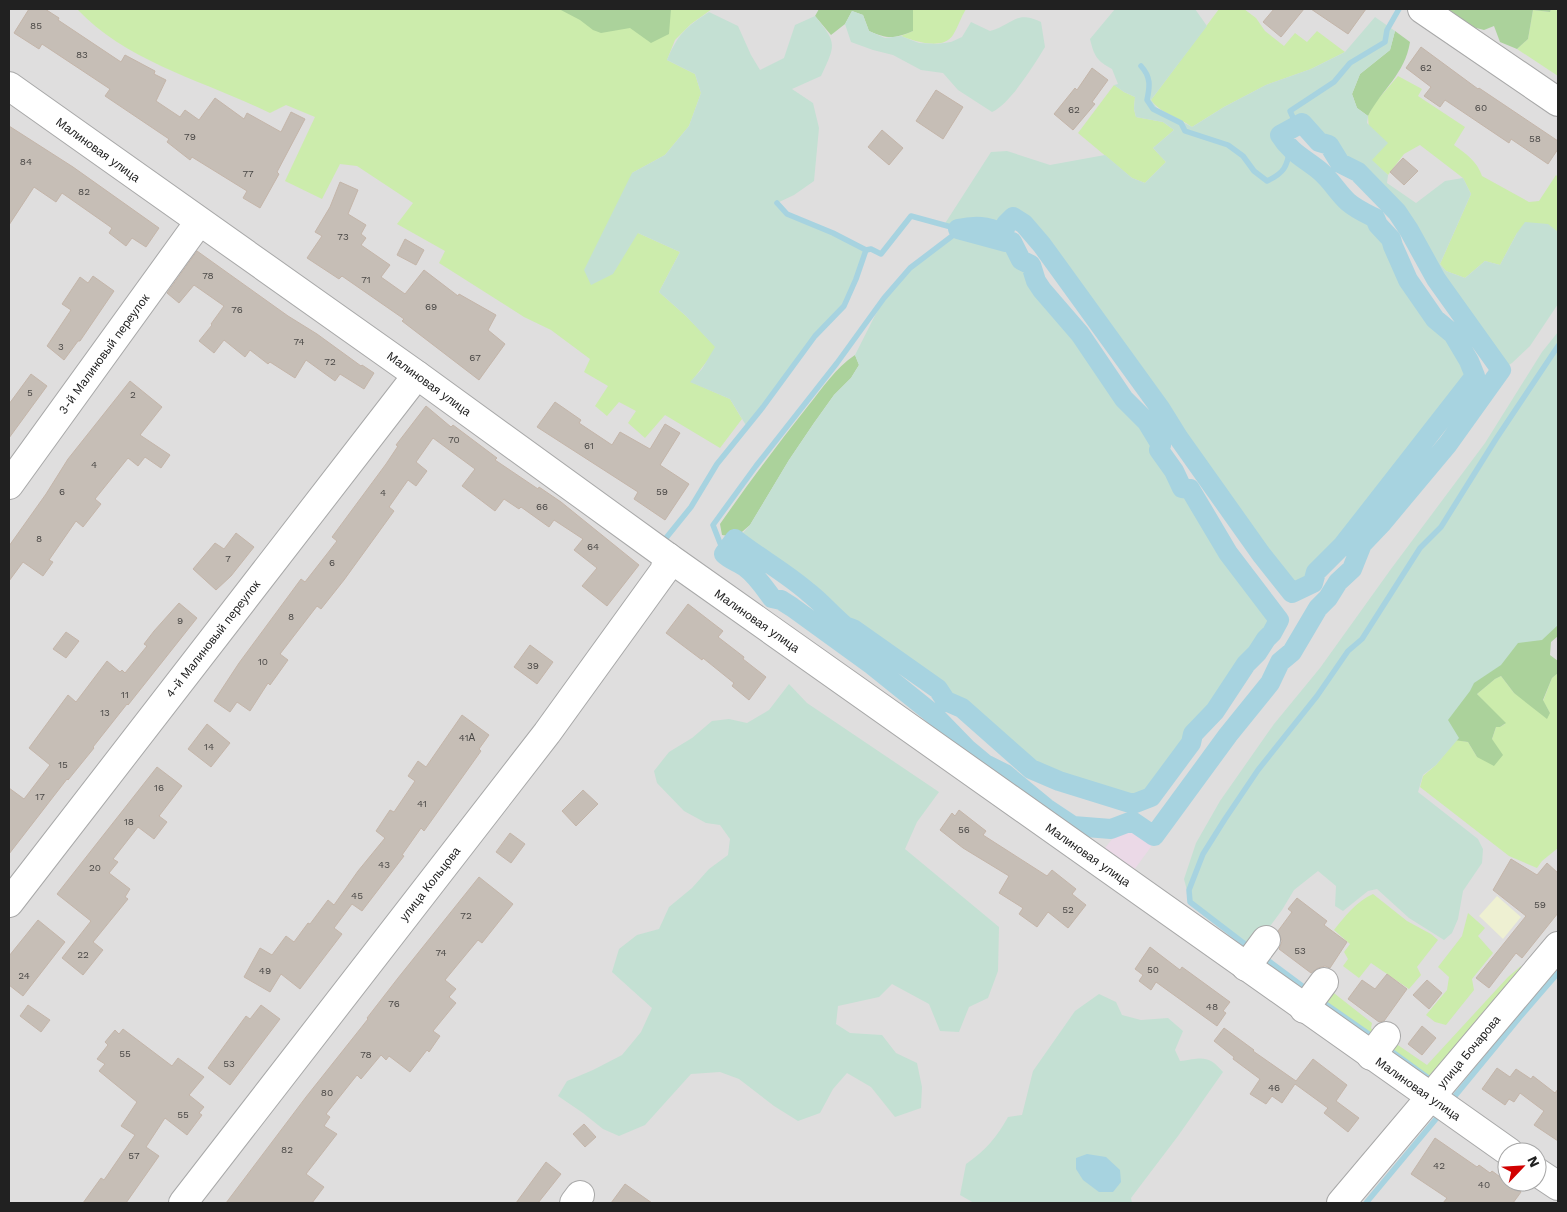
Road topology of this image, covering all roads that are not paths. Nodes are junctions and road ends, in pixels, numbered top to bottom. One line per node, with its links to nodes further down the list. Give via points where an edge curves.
1 (1422, 9): 3 (street)
2 (9, 86): 4 (street, Малиновая улица)
3 (1558, 102)
4 (199, 222): 5 (street, Малиновая улица); 6 (street, 3-й Малиновый переулок)
5 (417, 375): 7 (street, Малиновая улица); 8 (street, 4-й Малиновый переулок)
6 (9, 485)
7 (668, 557): 11 (street, Малиновая улица); 18 (street, улица Кольцова, via 664,571 547,733)
8 (9, 903)
9 (1266, 940): 11 (street)
10 (1558, 946): 14 (street, улица Бочарова, via 1541,982)
11 (1246, 967): 13 (street, Малиновая улица)
12 (1324, 982): 13 (street)
13 (1304, 1008): 14 (street, Малиновая улица, via 1379,1046)
14 (1430, 1098): 15 (street, Малиновая улица); 19 (street, улица Бочарова)
15 (1497, 1144)
16 (1547, 1179): 17 (street)
17 (1558, 1186)
18 (183, 1203)
19 (1341, 1203)

